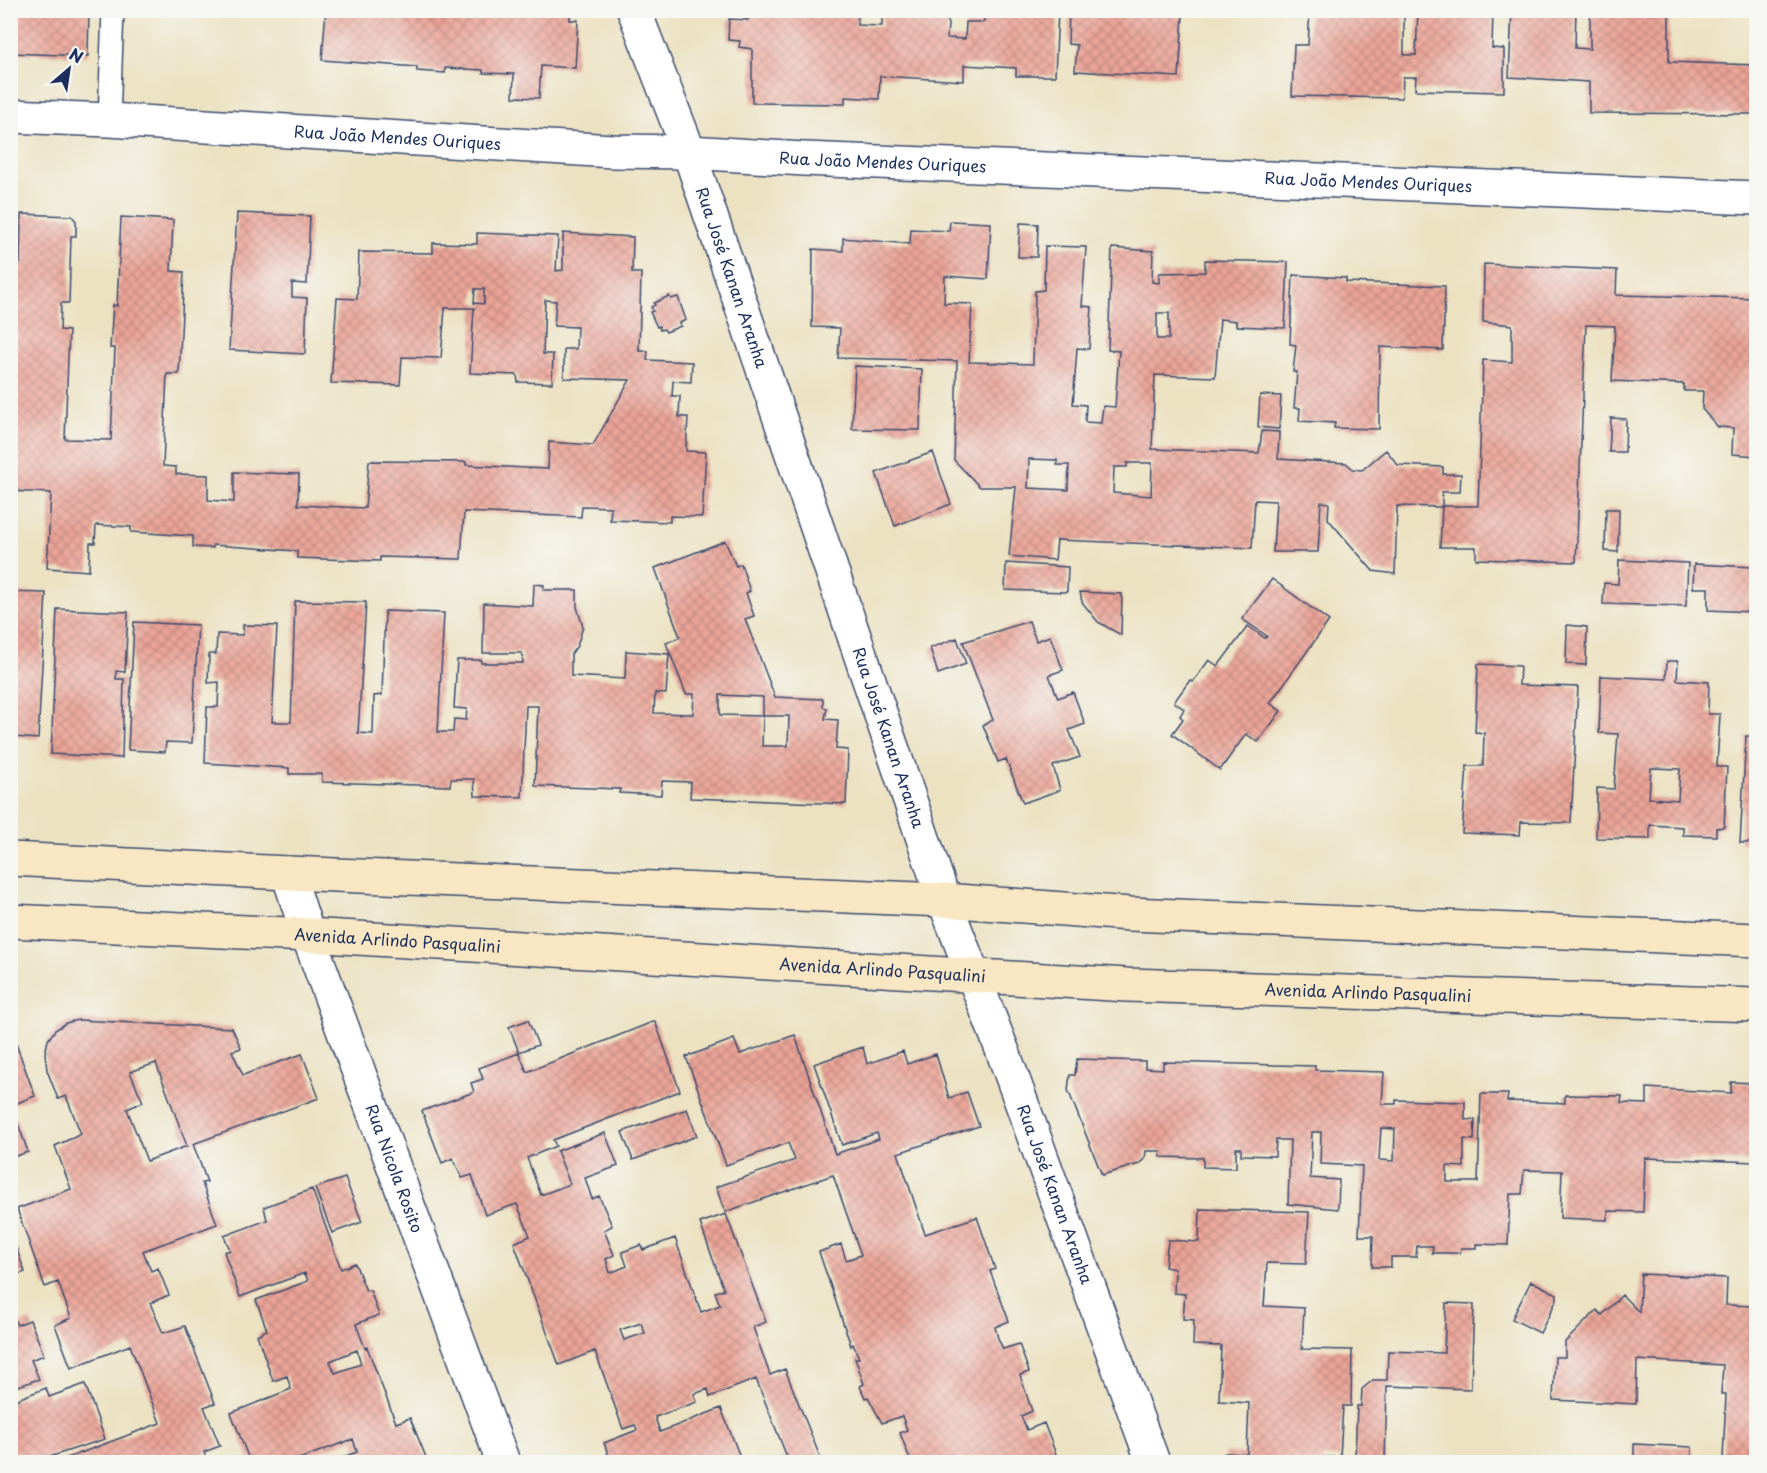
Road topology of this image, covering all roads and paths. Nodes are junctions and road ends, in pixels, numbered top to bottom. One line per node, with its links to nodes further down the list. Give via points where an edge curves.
1 (113, 10): 4 (lane)
2 (634, 10): 5 (street, Rua José Kanan Aranha)
3 (10, 116): 4 (street, Rua João Mendes Ouriques)
4 (109, 120): 5 (street, Rua João Mendes Ouriques, via 613,151)
5 (689, 152): 6 (street, Rua João Mendes Ouriques); 9 (street, Rua José Kanan Aranha)
6 (1756, 198)
7 (10, 859): 8 (street)
8 (288, 873): 9 (street); 11 (street, Rua Nicola Rosito)
9 (944, 900): 12 (street, via 1130,914); 13 (street, Rua José Kanan Aranha)
10 (10, 921): 11 (street, Avenida Arlindo Pasqualini)
11 (308, 935): 13 (street, Avenida Arlindo Pasqualini); 15 (street, Rua Nicola Rosito)
12 (1756, 940)
13 (973, 977): 14 (street, Avenida Arlindo Pasqualini, via 1139,986); 16 (street, Rua José Kanan Aranha)
14 (1756, 1005)
15 (502, 1462)
16 (1153, 1462)

